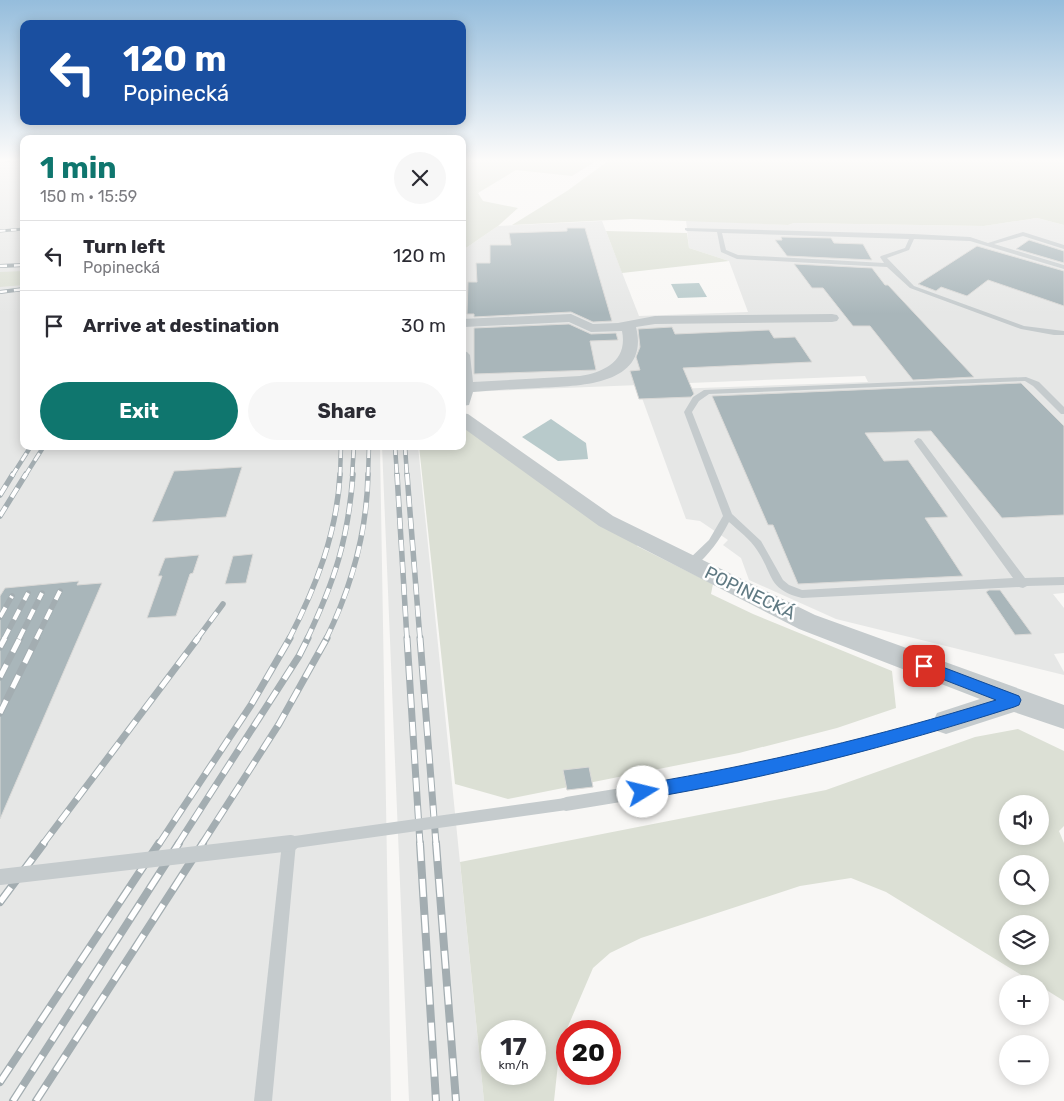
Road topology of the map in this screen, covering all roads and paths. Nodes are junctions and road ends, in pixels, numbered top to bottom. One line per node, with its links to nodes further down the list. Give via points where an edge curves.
1 (687, 229): 2 (lane)
2 (719, 231): 3 (lane); 6 (lane, via 723,251 737,257)
3 (913, 236): 4 (lane, via 970,239); 6 (lane, via 907,249 883,257)
4 (989, 244): 5 (lane, via 1023,234); 7 (lane)
5 (1064, 246)
6 (889, 265): 11 (lane, via 912,287 1023,328)
7 (1064, 267)
8 (832, 318): 10 (street, via 655,320)
9 (466, 323): 10 (street, via 571,318 591,328)
10 (628, 324): 12 (street, via 631,331 629,354 610,374 598,379)
11 (1064, 333)
12 (466, 387)
13 (1064, 412): 16 (lane, via 1036,384 1026,379 707,392 696,399 688,412)
14 (466, 421): 17 (street, POPINECKÁ, via 606,522)
15 (918, 441): 19 (lane)
16 (728, 516): 17 (lane, via 709,549); 19 (lane, via 749,533 762,550 778,582 789,592)
17 (691, 564): 20 (street, POPINECKÁ, via 808,622)
18 (1064, 582): 19 (lane)
19 (1023, 584)
20 (1014, 700): 21 (street, POPINECKÁ); 22 (street)
21 (1064, 717)
22 (946, 722): 23 (lane, bridge, via 828,754 700,782)
23 (289, 843): 24 (lane, bridge); 25 (lane)
24 (0, 877)
25 (263, 1101)

